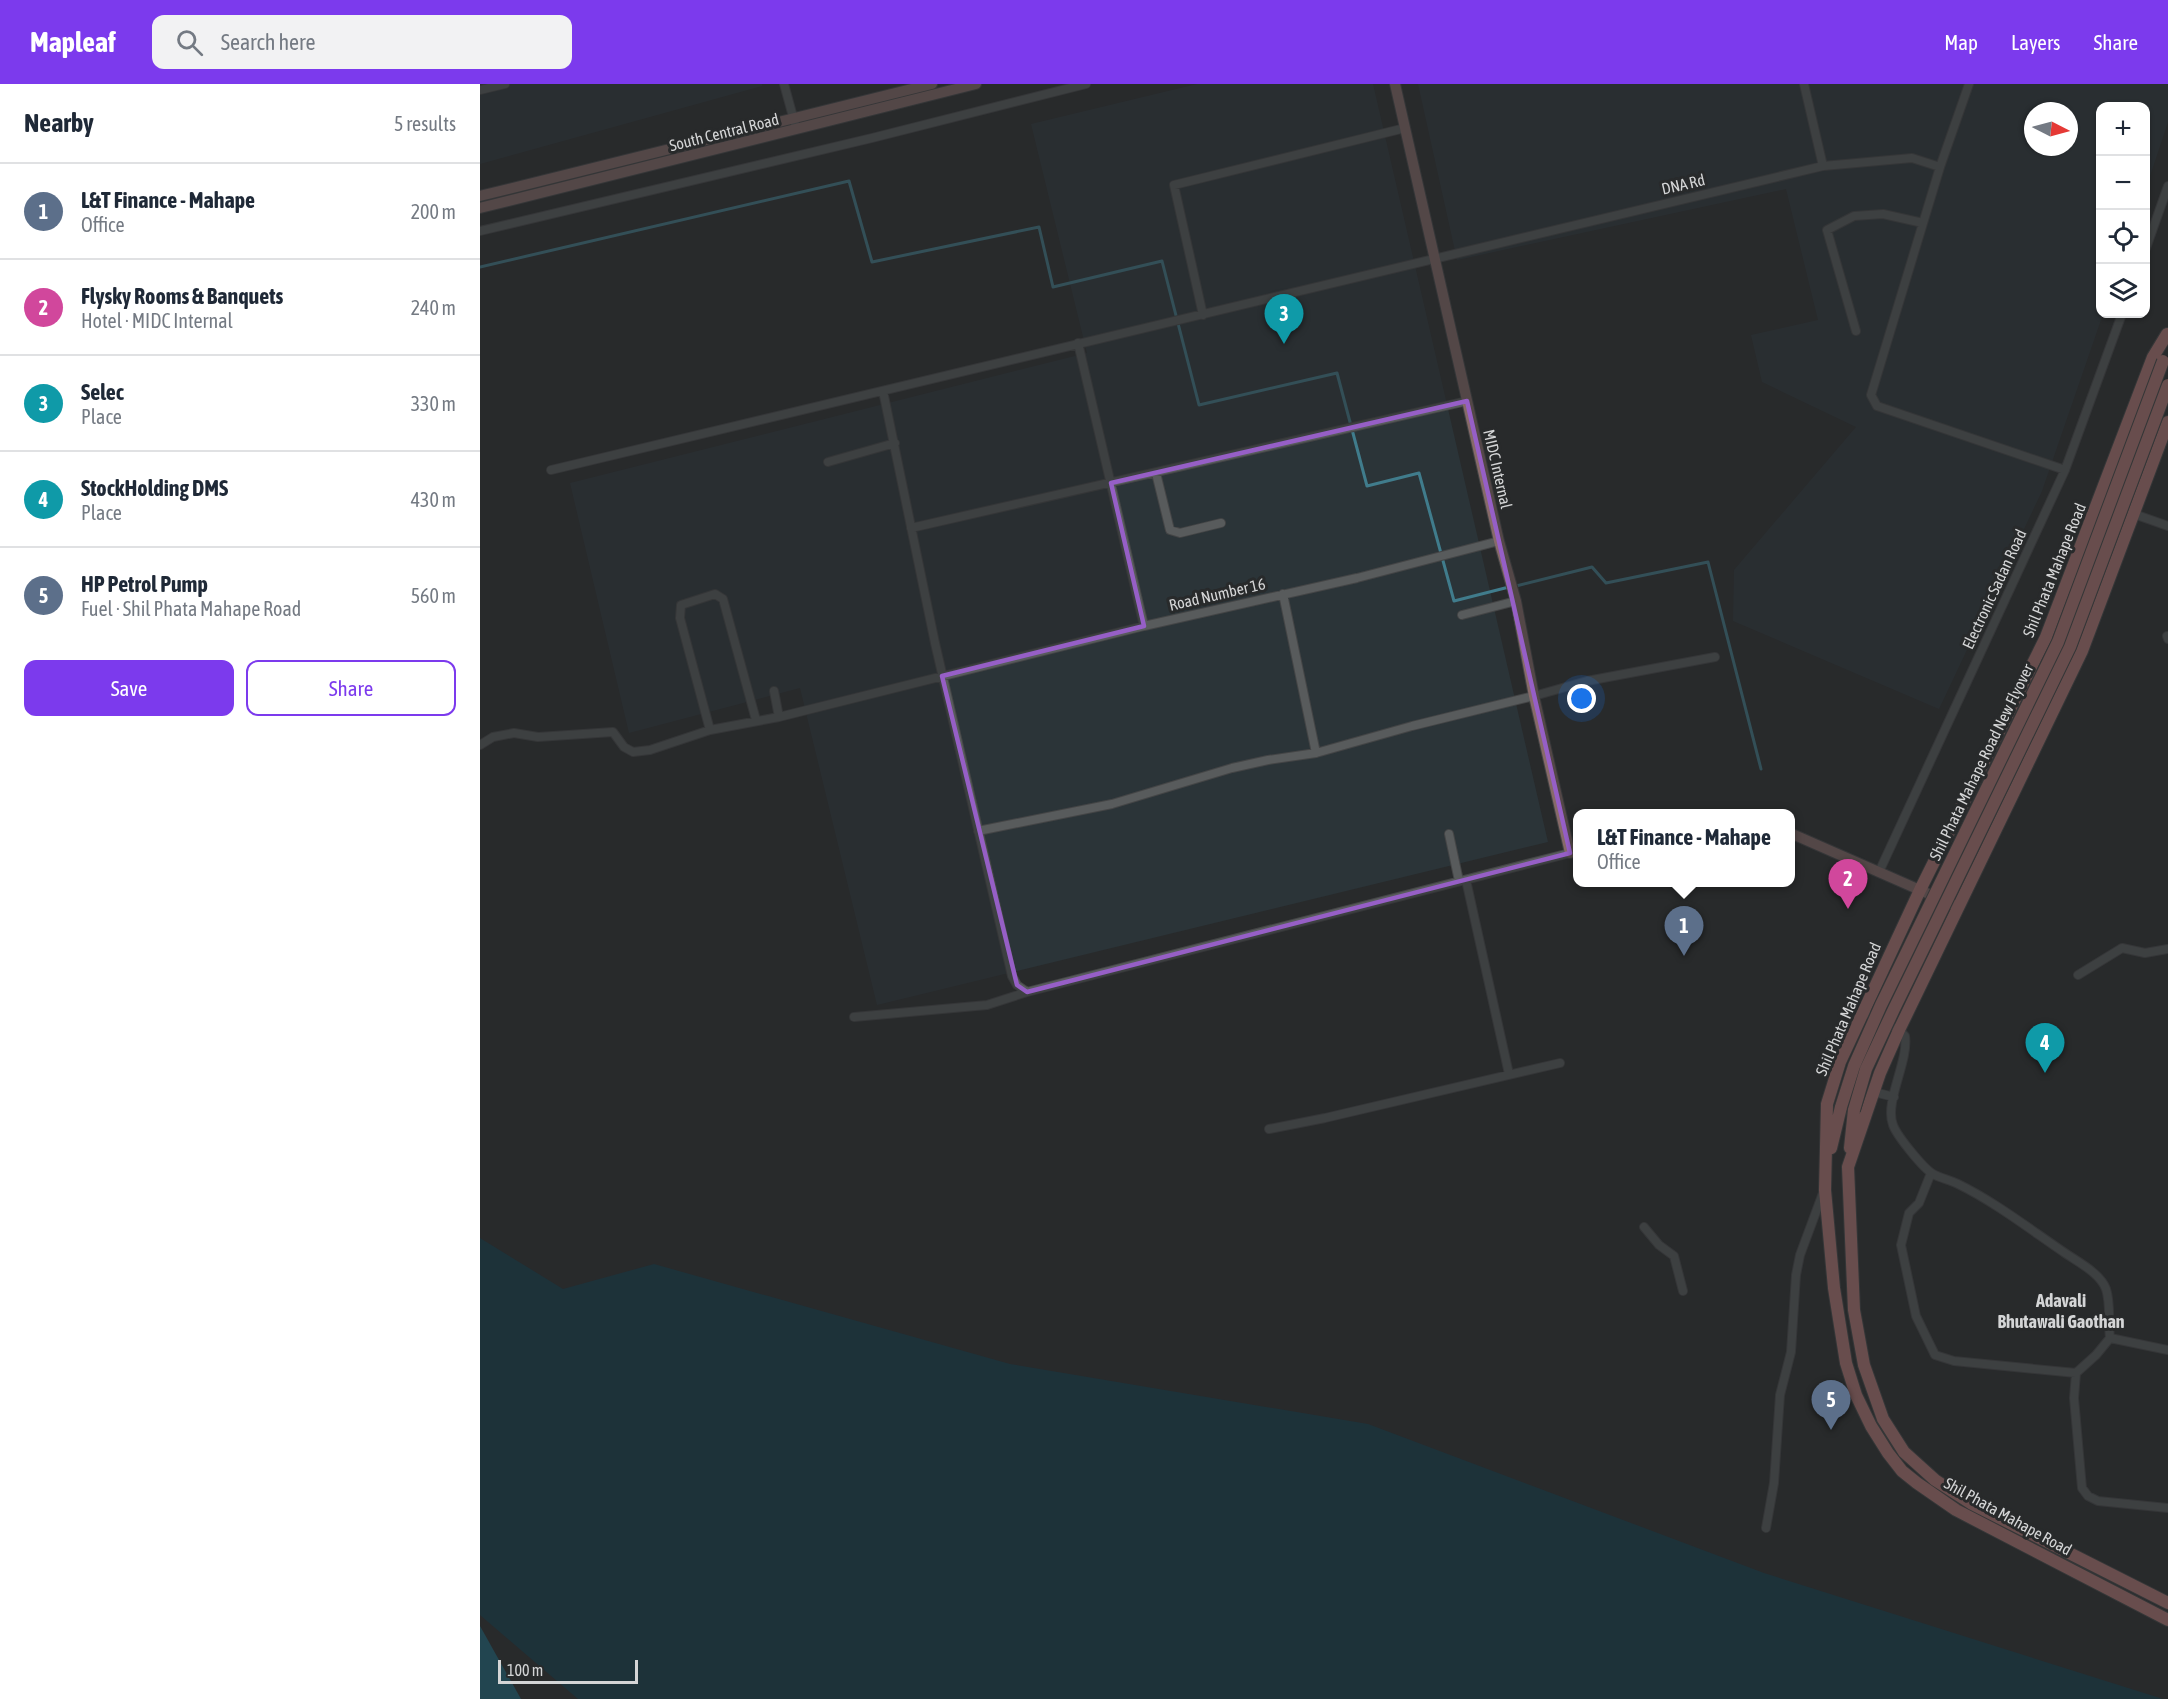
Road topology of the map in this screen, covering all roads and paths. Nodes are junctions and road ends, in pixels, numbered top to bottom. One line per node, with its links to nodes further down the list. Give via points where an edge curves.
1 (505, 84): 9 (street)
2 (784, 84): 10 (street)
3 (932, 84): 10 (street, South Central Road)
4 (976, 84): 10 (street, South Central Road)
5 (1086, 84): 18 (street)
6 (1395, 84): 11 (street, MIDC Internal)
7 (1804, 84): 12 (street)
8 (1969, 84): 13 (street)
9 (480, 90)
10 (795, 124): 15 (street, South Central Road); 16 (street, South Central Road)
11 (1405, 128): 20 (street, MIDC Internal); 21 (street, via 1174,185)
12 (1823, 166): 13 (street, DNA Rd, via 1912,158); 20 (street, DNA Rd)
13 (1940, 167): 17 (street)
14 (2168, 186): 19 (street)
15 (480, 196)
16 (480, 208)
17 (1923, 223): 23 (street, via 1883,214 1854,216 1827,230); 32 (street, via 1872,385 1871,395 1877,406)
18 (480, 231)
19 (2150, 235)
20 (1435, 259): 21 (street, DNA Rd); 28 (street, MIDC Internal)
21 (1200, 316): 25 (street, DNA Rd)
22 (2121, 318): 32 (street, Electronic Sadan Road)
23 (1856, 331)
24 (2168, 333): 61 (main road, Shil Phata Mahape Road, via 2153,357 2046,637); 73 (main road, Shil Phata Mahape Road New Flyover, bridge, via 2163,361 2058,642 1881,1005 1854,1066)
25 (1078, 343): 27 (street, DNA Rd); 35 (street)
26 (2168, 385): 73 (main road, Shil Phata Mahape Road New Flyover, bridge, via 2070,647)
27 (883, 391): 30 (street); 33 (street, DNA Rd)
28 (1467, 400): 34 (street); 40 (street, MIDC Internal)
29 (2168, 422): 36 (main road, Shil Phata Mahape Road)
30 (895, 443): 31 (street); 39 (street)
31 (828, 462)
32 (2065, 470): 59 (street, Electronic Sadan Road)
33 (551, 471)
34 (1156, 473): 35 (street); 37 (street, via 1170,530 1180,533)
35 (1112, 483): 39 (street); 44 (street)
36 (2134, 514): 38 (street); 62 (main road, Shil Phata Mahape Road, via 2082,651)
37 (1221, 523)
38 (2168, 526)
39 (911, 528): 46 (street)
40 (1499, 541): 41 (street, Road Number 16); 42 (street, MIDC Internal)
41 (1283, 594): 44 (street, Road Number 16); 53 (street)
42 (1516, 601): 43 (street); 48 (street, MIDC Internal)
43 (1462, 615)
44 (1144, 626): 46 (street, Road Number 16)
45 (1715, 657): 48 (street, via 1587,681)
46 (942, 676): 49 (street, Road Number 16); 54 (street)
47 (774, 691): 49 (street)
48 (1534, 696): 53 (street); 57 (street, MIDC Internal)
49 (779, 717): 50 (street, Road Number 16)
50 (756, 720): 51 (street, Road Number 16); 51 (street, via 723,599 715,594 681,605 679,611)
51 (710, 730): 52 (street, Road Number 16, via 633,752 613,732 538,737 514,733 493,737)
52 (480, 745)
53 (1316, 753): 54 (street, via 1232,768 1112,804)
54 (978, 831): 65 (street, via 1012,976 1017,986)
55 (1449, 834): 60 (street)
56 (1795, 834): 59 (street)
57 (1573, 848)
58 (1573, 852): 60 (street)
59 (1879, 872): 61 (street)
60 (1462, 880): 65 (street); 70 (street)
61 (1920, 890): 62 (street); 66 (main road, Shil Phata Mahape Road)
62 (1957, 907): 68 (main road, Shil Phata Mahape Road)
63 (2168, 949): 64 (street, via 2145,953 2122,948)
64 (2078, 975)
65 (1027, 992): 67 (street, via 987,1005)
66 (1863, 1012): 68 (street); 75 (main road, Shil Phata Mahape Road, via 1840,1062 1827,1104)
67 (854, 1017)
68 (1899, 1030): 71 (main road, Shil Phata Mahape Road); 72 (street, via 1906,1041)
69 (1560, 1063): 70 (street)
70 (1509, 1074): 74 (street)
71 (1874, 1092): 72 (street); 76 (main road, Shil Phata Mahape Road)
72 (1894, 1097): 77 (street, via 1893,1124 1903,1142)
73 (1847, 1108): 75 (main road, Shil Phata Mahape Road New Flyover); 76 (main road, Shil Phata Mahape Road New Flyover)
74 (1269, 1128)
75 (1827, 1166): 78 (main road, Shil Phata Mahape Road)
76 (1848, 1167): 86 (main road, Shil Phata Mahape Road, via 1854,1310 1864,1365 1882,1419 1904,1452 1935,1480 1972,1504)
77 (1931, 1173): 81 (street, via 1958,1184 2087,1268 2105,1286); 83 (street, via 1919,1203 1909,1213 1902,1245 1916,1316 1935,1355 1954,1361)
78 (1825, 1190): 85 (street, via 1796,1275 1791,1352 1780,1395 1774,1483); 87 (main road, Shil Phata Mahape Road, via 1846,1363 1871,1426 1902,1471 1956,1510)
79 (1644, 1227): 80 (street, via 1674,1256)
80 (1683, 1291)
81 (2110, 1338): 82 (street); 83 (street)
82 (2168, 1350)
83 (2076, 1373): 84 (street, via 2074,1398 2082,1488 2098,1501)
84 (2168, 1508)
85 (1766, 1528)
86 (2168, 1603)
87 (2168, 1620)

